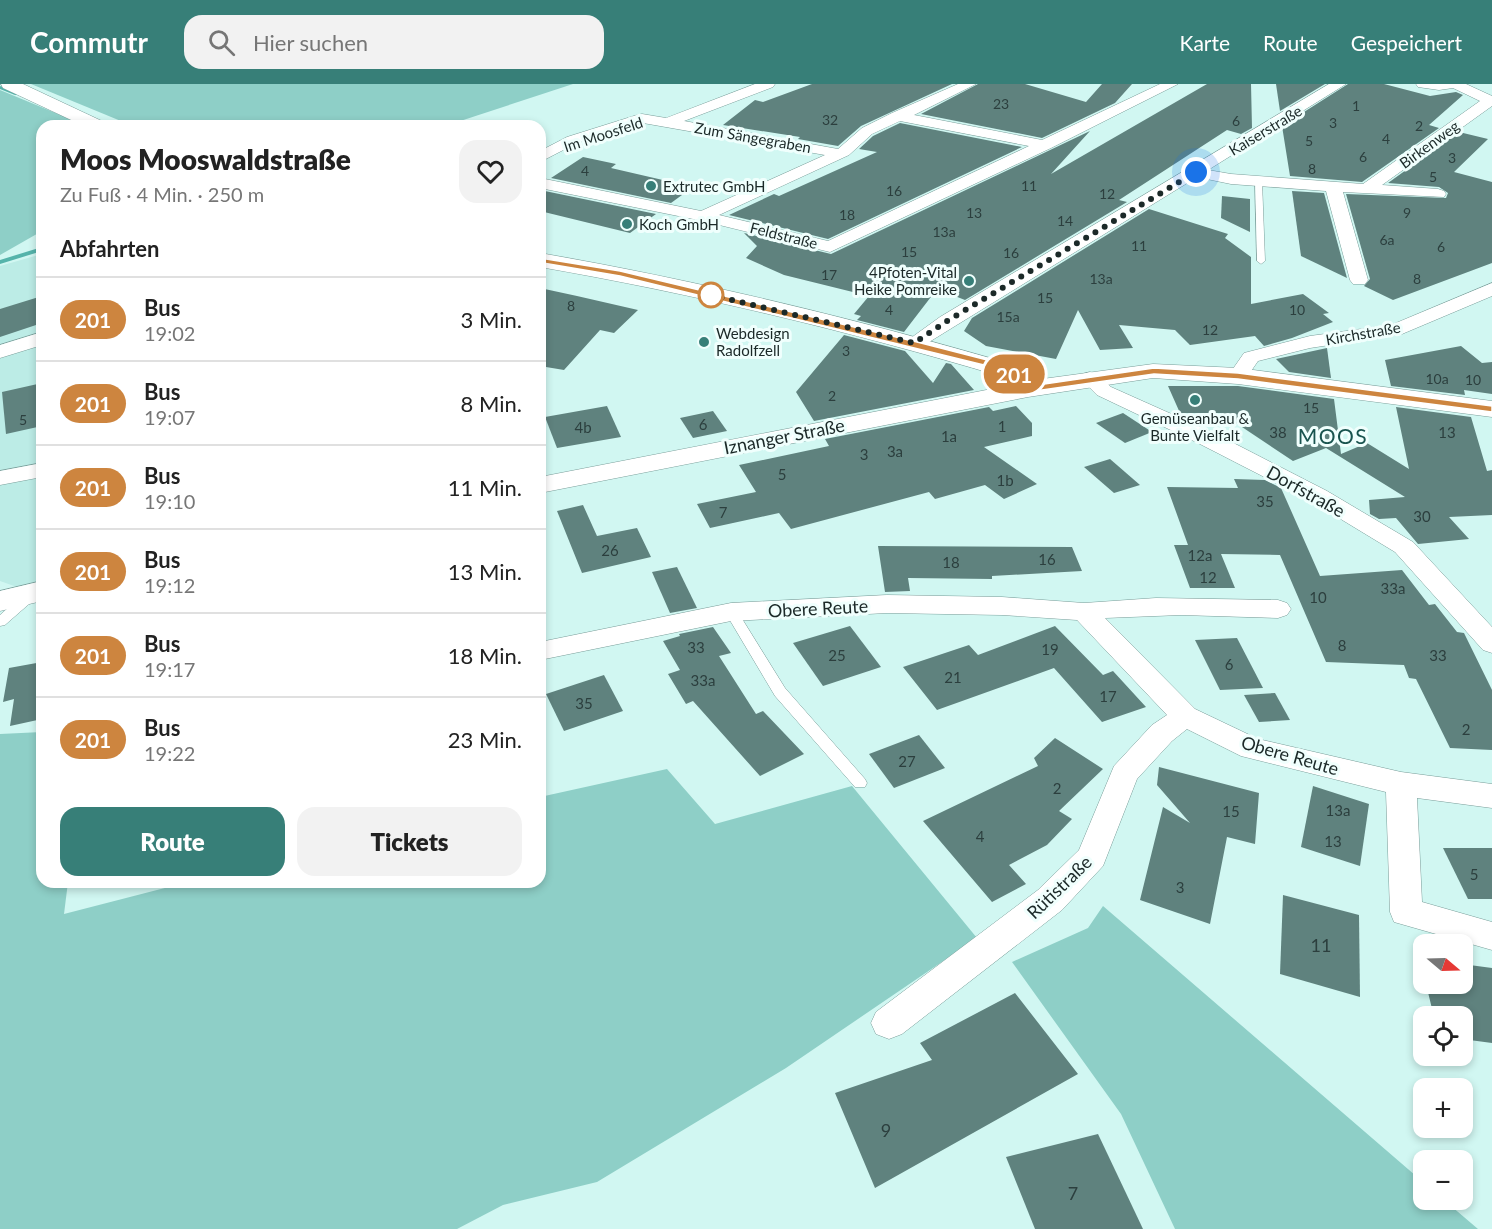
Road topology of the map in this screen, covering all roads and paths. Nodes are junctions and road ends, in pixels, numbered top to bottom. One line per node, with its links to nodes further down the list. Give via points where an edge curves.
1 (9, 84): 10 (main road)
2 (768, 84): 11 (street, Im Moosfeld)
3 (969, 84): 9 (street)
4 (1171, 84): 12 (street, Feldstraße)
5 (1339, 84): 15 (street, Kaiserstraße)
6 (1424, 84): 7 (street)
7 (1455, 84): 8 (street)
8 (1491, 100): 19 (street, Birkenweg)
9 (897, 116): 12 (street); 14 (street, via 867,131)
10 (85, 120)
11 (667, 123): 13 (street, Im Moosfeld, via 642,118 572,140); 14 (street, Zum Sängegraben)
12 (1046, 145): 21 (street, Feldstraße, via 830,247)
13 (546, 154)
14 (838, 154): 21 (street)
15 (1196, 172): 16 (street, Birkenweg); 29 (street, Kaiserstraße)
16 (1258, 181): 18 (street, Birkenweg); 24 (lane)
17 (546, 184): 21 (street, Feldstraße)
18 (1333, 186): 19 (street, Birkenweg); 26 (street)
19 (1367, 188): 20 (street, Birkenweg)
20 (1438, 194)
21 (703, 216)
22 (546, 248): 25 (main road)
23 (546, 261): 25 (main road)
24 (1261, 261)
25 (620, 274): 29 (main road)
26 (1359, 280)
27 (1492, 289): 31 (street, Kirchstraße, via 1395,330 1310,342 1251,357)
28 (36, 340): 30 (street)
29 (914, 343): 33 (main road, via 1002,368 1018,376)
30 (0, 352)
31 (1238, 376): 32 (main road, Iznanger Straße, via 1154,371); 34 (main road, Iznanger Straße)
32 (1090, 378): 33 (main road, Iznanger Straße); 45 (street, Dorfstraße, via 1104,391 1319,496 1404,547)
33 (1028, 389): 37 (main road, Iznanger Straße)
34 (1492, 410)
35 (36, 471): 36 (street)
36 (0, 478)
37 (546, 483)
38 (36, 592): 40 (main road)
39 (36, 594): 44 (lane)
40 (0, 601)
41 (1278, 609): 43 (street, Obere Reute, via 1165,605)
42 (731, 612): 43 (street, Obere Reute, via 887,604); 46 (street, Obere Reute); 48 (lane, Obere Reute, via 780,692)
43 (1084, 612): 47 (street, Obere Reute)
44 (0, 622)
45 (1492, 644)
46 (546, 650)
47 (1185, 716): 49 (street, Obere Reute, via 1251,748); 52 (street, Rütistraße, via 1162,733 1124,774 1092,857 1050,900)
48 (860, 783)
49 (1401, 784): 50 (street, Obere Reute); 51 (street, via 1406,912)
50 (1492, 796)
51 (1492, 936)
52 (889, 1023)

